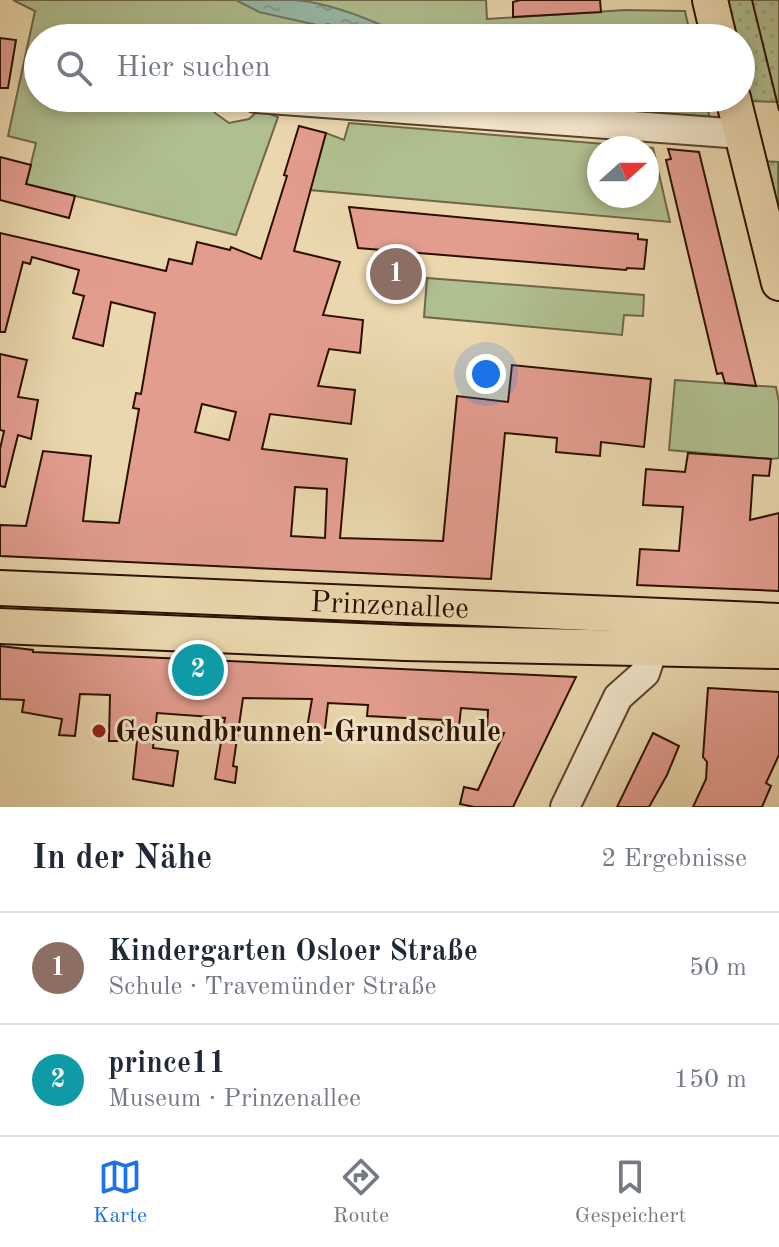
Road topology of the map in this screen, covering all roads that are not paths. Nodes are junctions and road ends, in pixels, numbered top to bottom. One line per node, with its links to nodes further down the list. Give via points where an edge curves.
1 (710, 0): 2 (main road)
2 (716, 24)
3 (445, 112): 5 (street)
4 (736, 112): 5 (main road)
5 (742, 134): 6 (main road)
6 (779, 283)
7 (0, 588): 10 (main road, Prinzenallee, via 405,603)
8 (779, 621): 10 (main road, Prinzenallee)
9 (0, 626): 10 (main road, Prinzenallee, via 406,643)
10 (642, 632): 11 (main road, Prinzenallee); 12 (street, via 618,670 618,697)
11 (779, 651)
12 (565, 807)

